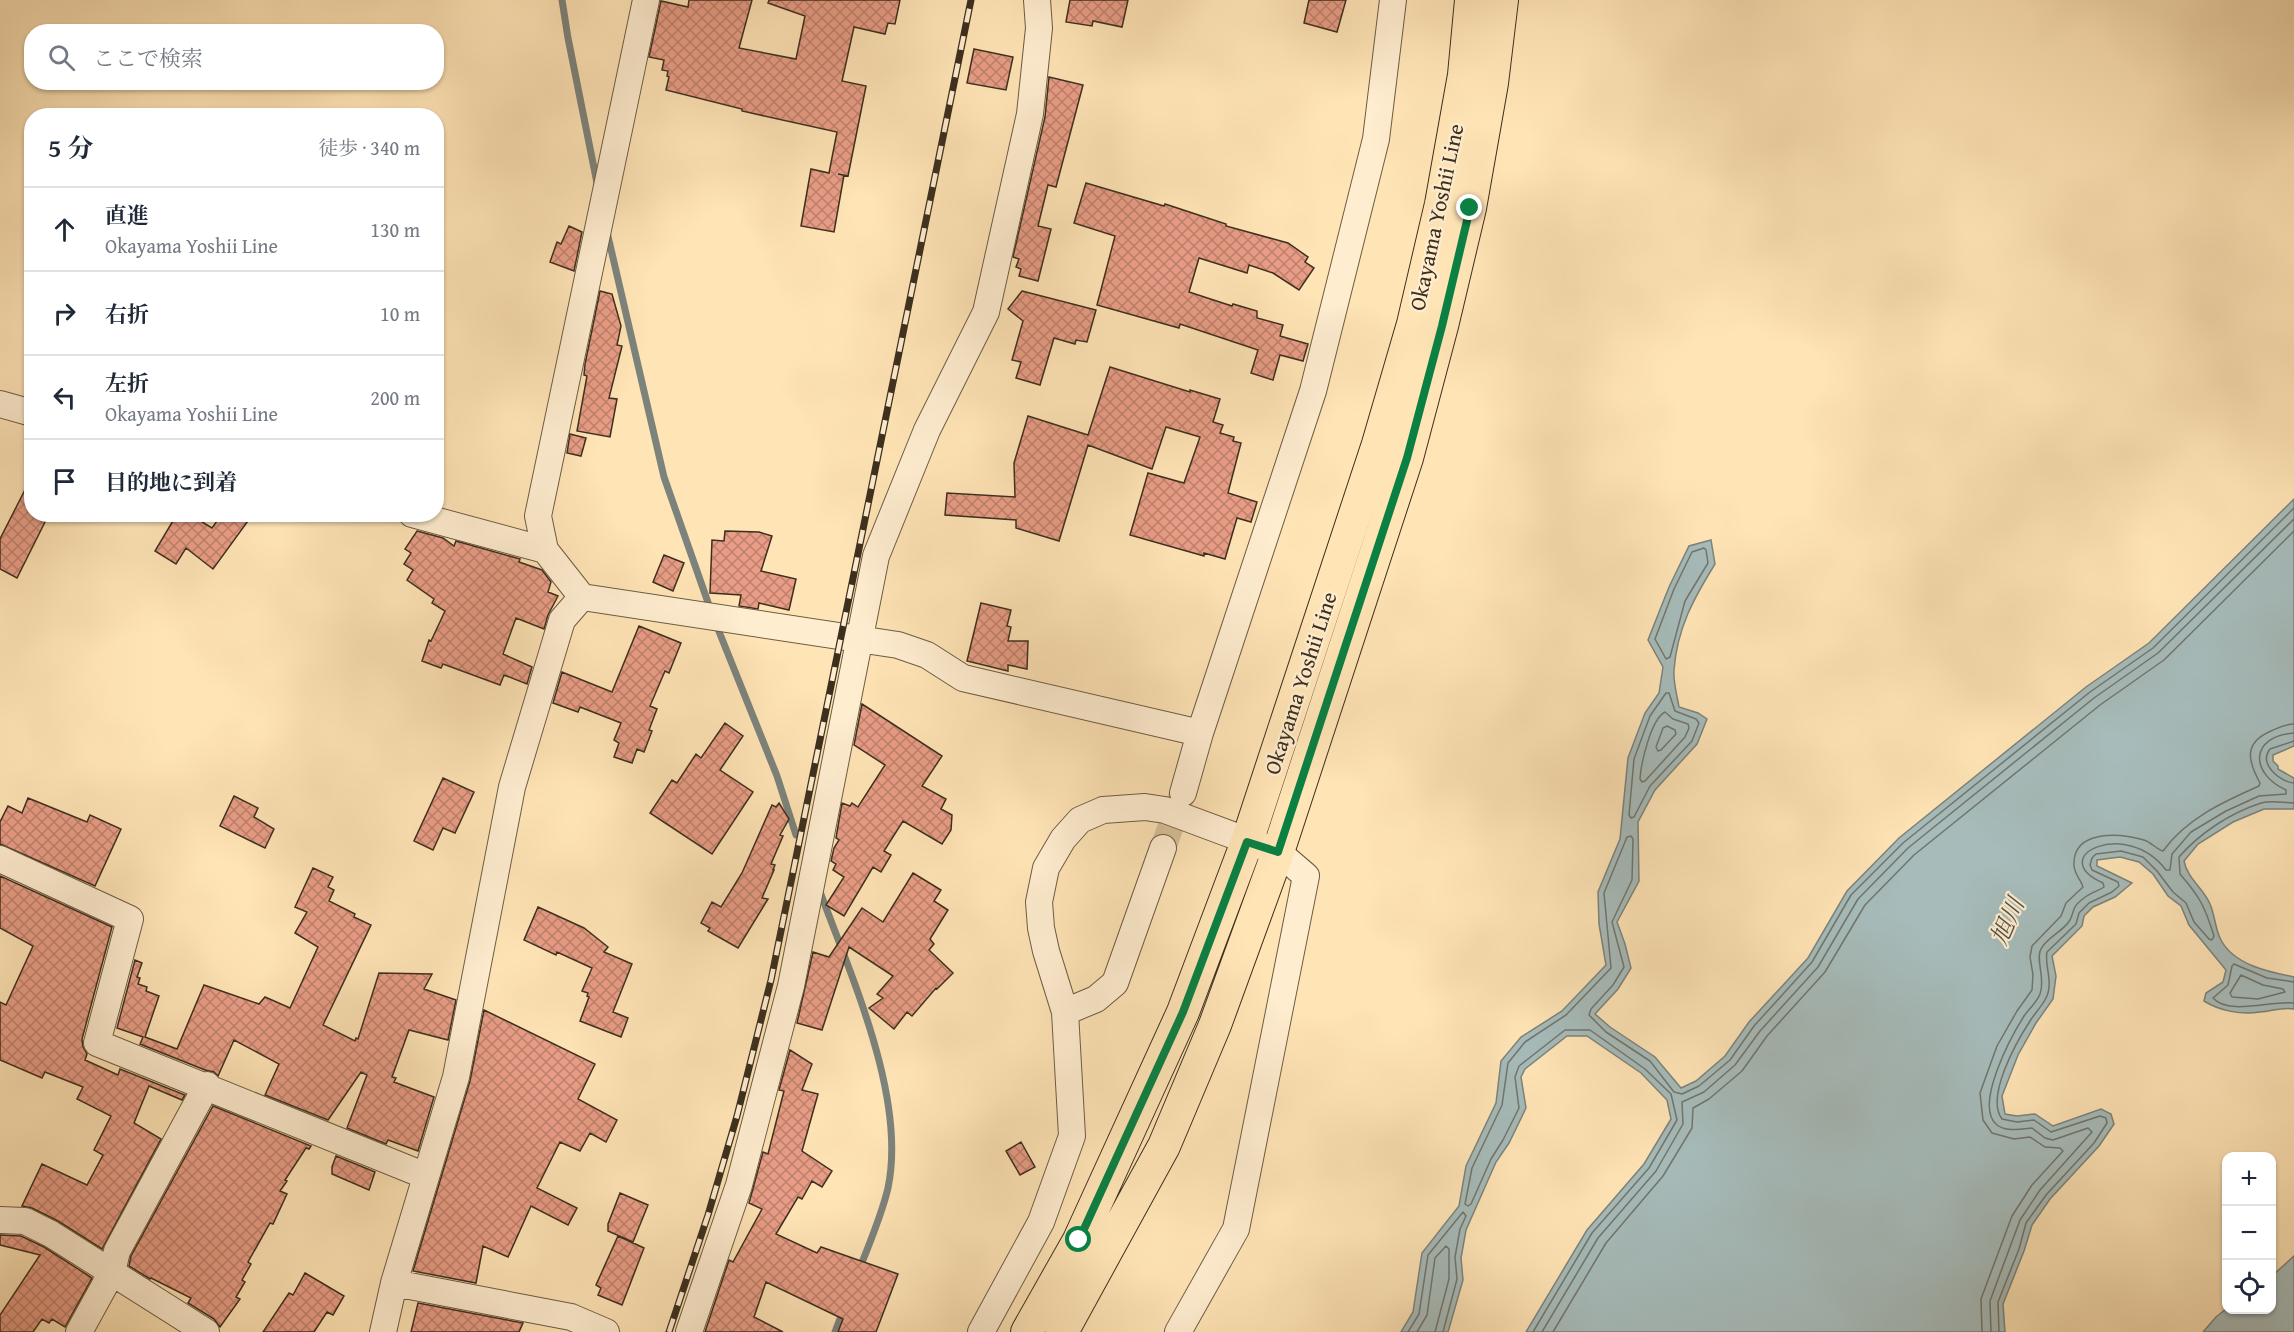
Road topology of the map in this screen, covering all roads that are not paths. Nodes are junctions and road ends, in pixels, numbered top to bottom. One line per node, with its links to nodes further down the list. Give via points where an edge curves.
1 (646, 0): 9 (street, via 538,516)
2 (1037, 0): 11 (street, via 1039,28 1030,114 986,312 927,430 876,556)
3 (1393, 0): 12 (street, via 1376,139 1313,390)
4 (1471, 0): 14 (main road, Okayama Yoshii Line, via 1464,75 1442,204 1413,324)
5 (1502, 0): 16 (main road, Okayama Yoshii Line, via 1470,208 1442,326 1407,458)
6 (0, 404): 7 (street)
7 (24, 411)
8 (441, 522): 9 (street)
9 (544, 550): 10 (street)
10 (582, 597): 11 (street); 20 (street, via 562,620 512,787 456,1077)
11 (859, 640): 12 (street, via 898,645 927,655 963,678); 28 (street, via 791,986 738,1185)
12 (1200, 733): 13 (street)
13 (1183, 794)
14 (1247, 842): 16 (street); 18 (street, via 1165,810 1145,807 1103,810 1080,820 1063,838 1046,868 1039,902 1046,951); 30 (main road, Okayama Yoshii Line, via 1183,1012 1079,1240)
15 (1163, 848): 18 (street, via 1115,983 1096,999)
16 (1278, 852): 31 (main road, Okayama Yoshii Line, via 1215,1025 1164,1146); 32 (street, via 1306,876 1236,1229)
17 (0, 859): 19 (street, via 130,919 97,1043)
18 (1065, 1012): 29 (street, via 1072,1136 1041,1222)
19 (207, 1085): 20 (street); 22 (street, via 117,1251)
20 (426, 1176): 23 (street)
21 (0, 1220): 22 (street, via 25,1221)
22 (112, 1272): 24 (street); 25 (street)
23 (394, 1283): 26 (street); 27 (street, via 571,1317)
24 (79, 1332)
25 (206, 1332)
26 (383, 1332)
27 (606, 1332)
28 (689, 1332)
29 (981, 1332)
30 (1027, 1332)
31 (1062, 1332)
32 (1178, 1332)

